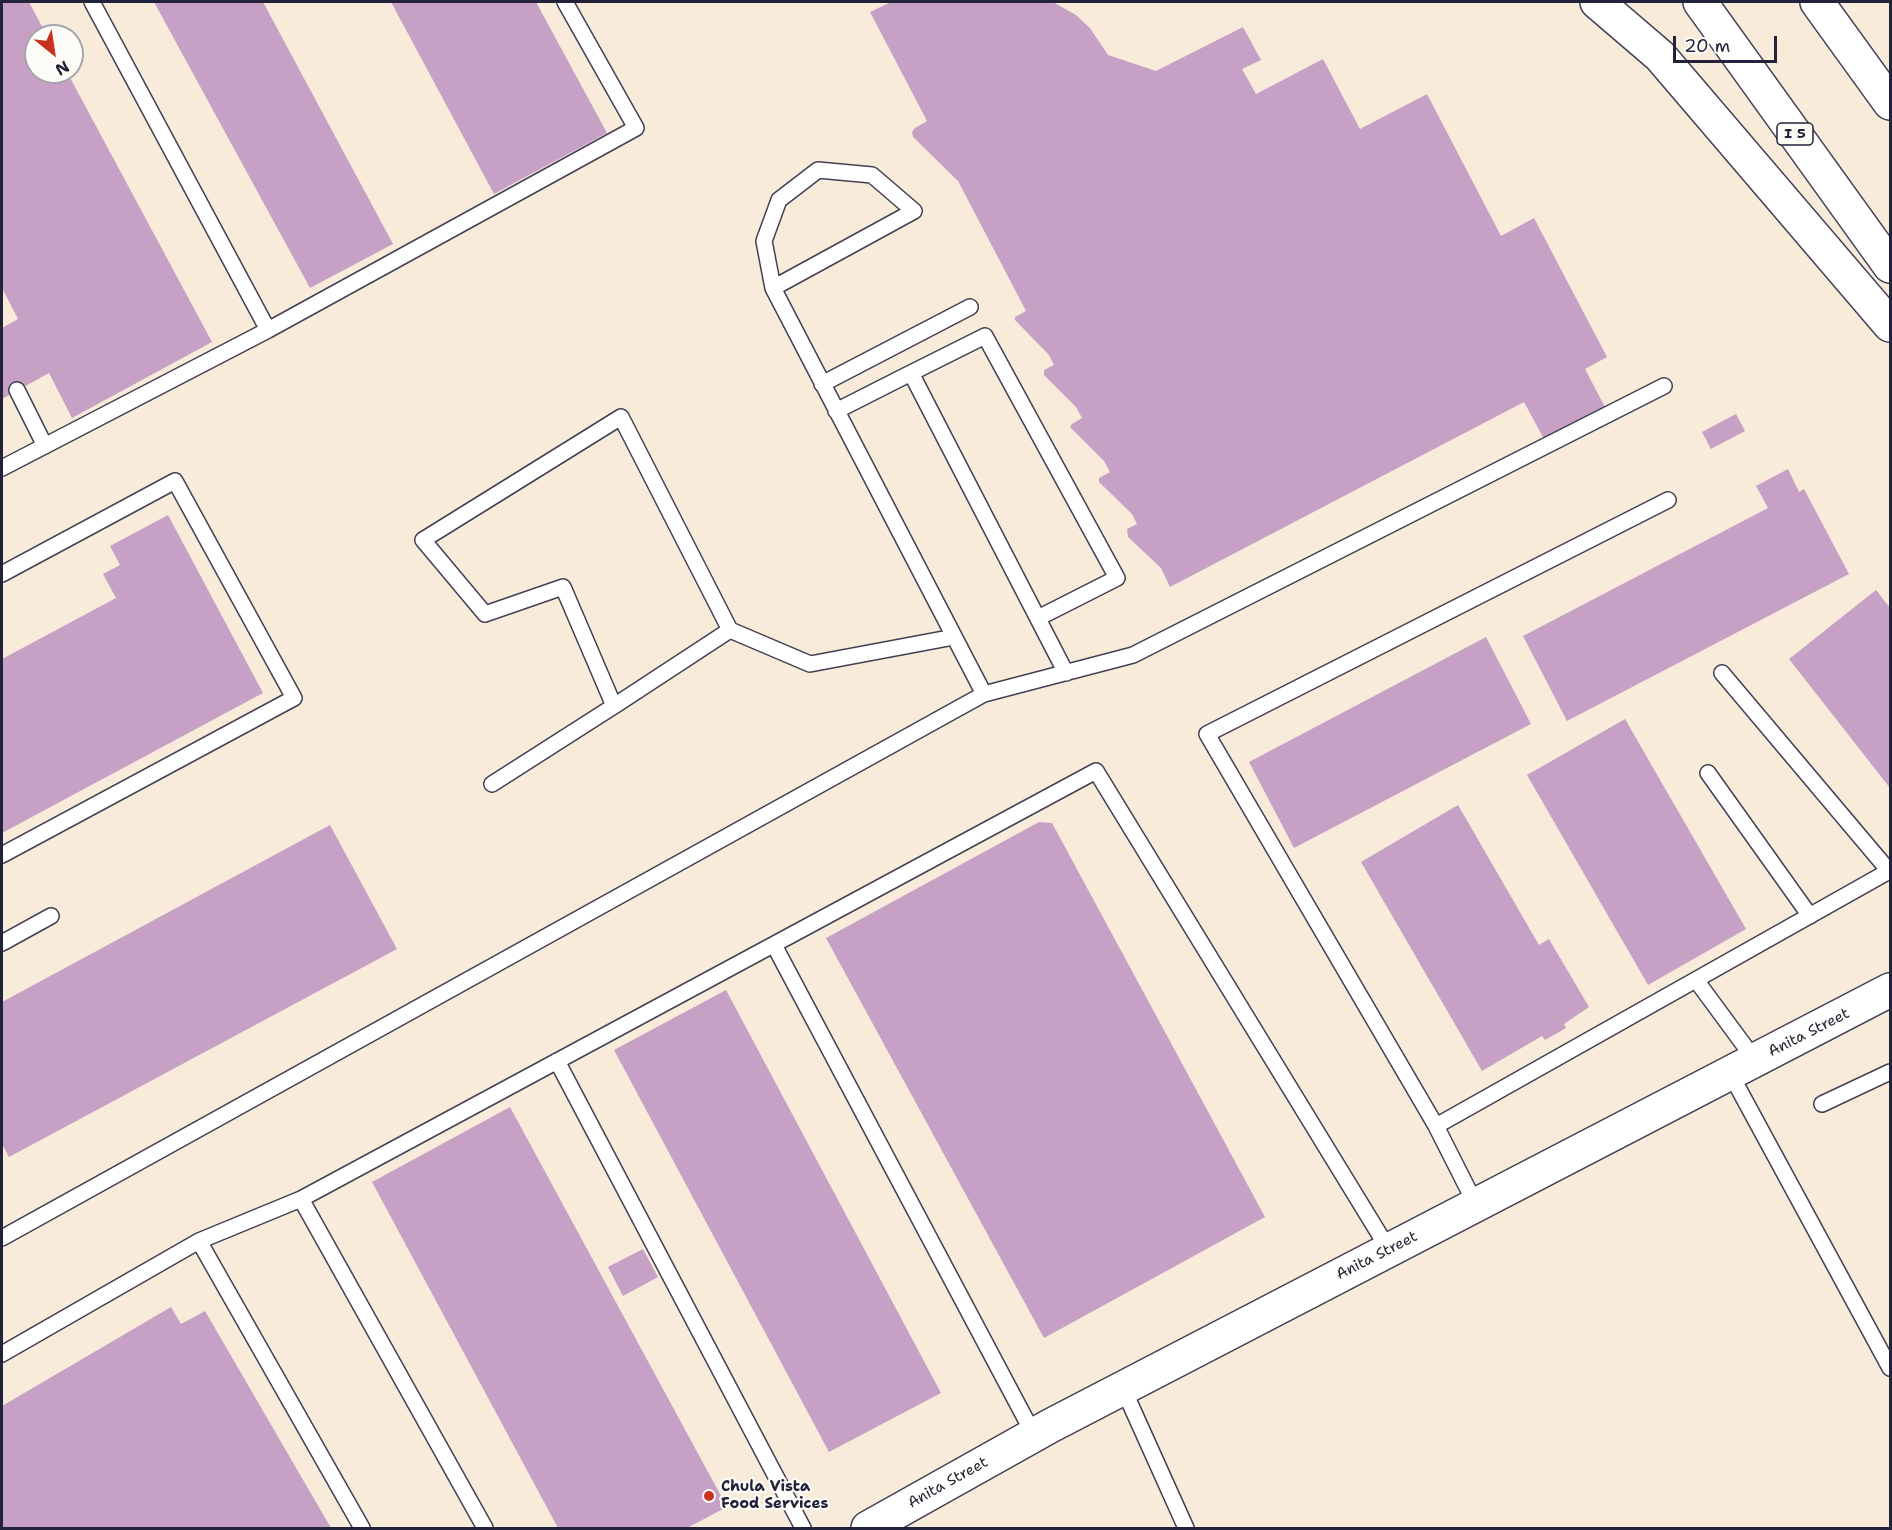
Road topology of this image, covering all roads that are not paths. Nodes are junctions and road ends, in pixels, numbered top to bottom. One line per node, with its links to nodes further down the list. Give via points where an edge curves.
1 (92, 2): 11 (lane)
2 (565, 2): 11 (lane, via 636,128)
3 (1597, 2): 10 (main road, via 1660,56)
4 (1700, 2): 7 (main road, I 5)
5 (1817, 2): 6 (main road)
6 (1890, 103)
7 (1890, 266)
8 (773, 288): 8 (lane, via 764,241 779,200 818,170 872,175 914,212); 13 (lane)
9 (970, 307): 13 (lane)
10 (1890, 326)
11 (268, 330): 17 (lane)
12 (911, 373): 16 (lane); 21 (lane); 21 (lane, via 985,336 1117,578)
13 (822, 384): 16 (lane)
14 (1664, 386): 24 (lane, via 1133,656)
15 (17, 390): 17 (lane)
16 (836, 411): 23 (lane)
17 (45, 446): 18 (lane)
18 (2, 468)
19 (1668, 500): 42 (lane, via 1207,734)
20 (2, 574): 30 (lane, via 175,481 294,698)
21 (1038, 618): 24 (lane)
22 (730, 630): 23 (lane, via 810,664); 27 (lane); 27 (lane, via 621,417 423,540 484,614 563,587)
23 (954, 637): 26 (lane)
24 (1066, 673): 26 (lane)
25 (1722, 673): 31 (lane)
26 (984, 694): 45 (lane)
27 (614, 706): 29 (lane)
28 (1708, 773): 33 (lane)
29 (492, 784)
30 (2, 855)
31 (1890, 872): 33 (lane)
32 (51, 916): 34 (lane)
33 (1810, 916): 36 (lane)
34 (2, 943)
35 (774, 945): 38 (lane); 47 (lane, via 1096,771); 51 (lane)
36 (1696, 980): 39 (lane); 42 (lane)
37 (1890, 990): 39 (main road, Anita Street)
38 (557, 1061): 43 (lane); 54 (lane)
39 (1743, 1067): 44 (main road, Anita Street); 49 (lane)
40 (1890, 1072): 41 (lane)
41 (1822, 1104)
42 (1436, 1126): 44 (lane)
43 (301, 1199): 46 (lane); 53 (lane)
44 (1476, 1205): 47 (main road, Anita Street)
45 (2, 1238)
46 (199, 1241): 48 (lane); 52 (lane)
47 (1389, 1250): 50 (main road, Anita Street)
48 (2, 1354)
49 (1890, 1368)
50 (1122, 1388): 51 (main road, Anita Street); 56 (lane)
51 (1034, 1435): 55 (main road, Anita Street)
52 (362, 1528)
53 (485, 1528)
54 (803, 1528)
55 (868, 1528)
56 (1186, 1528)

